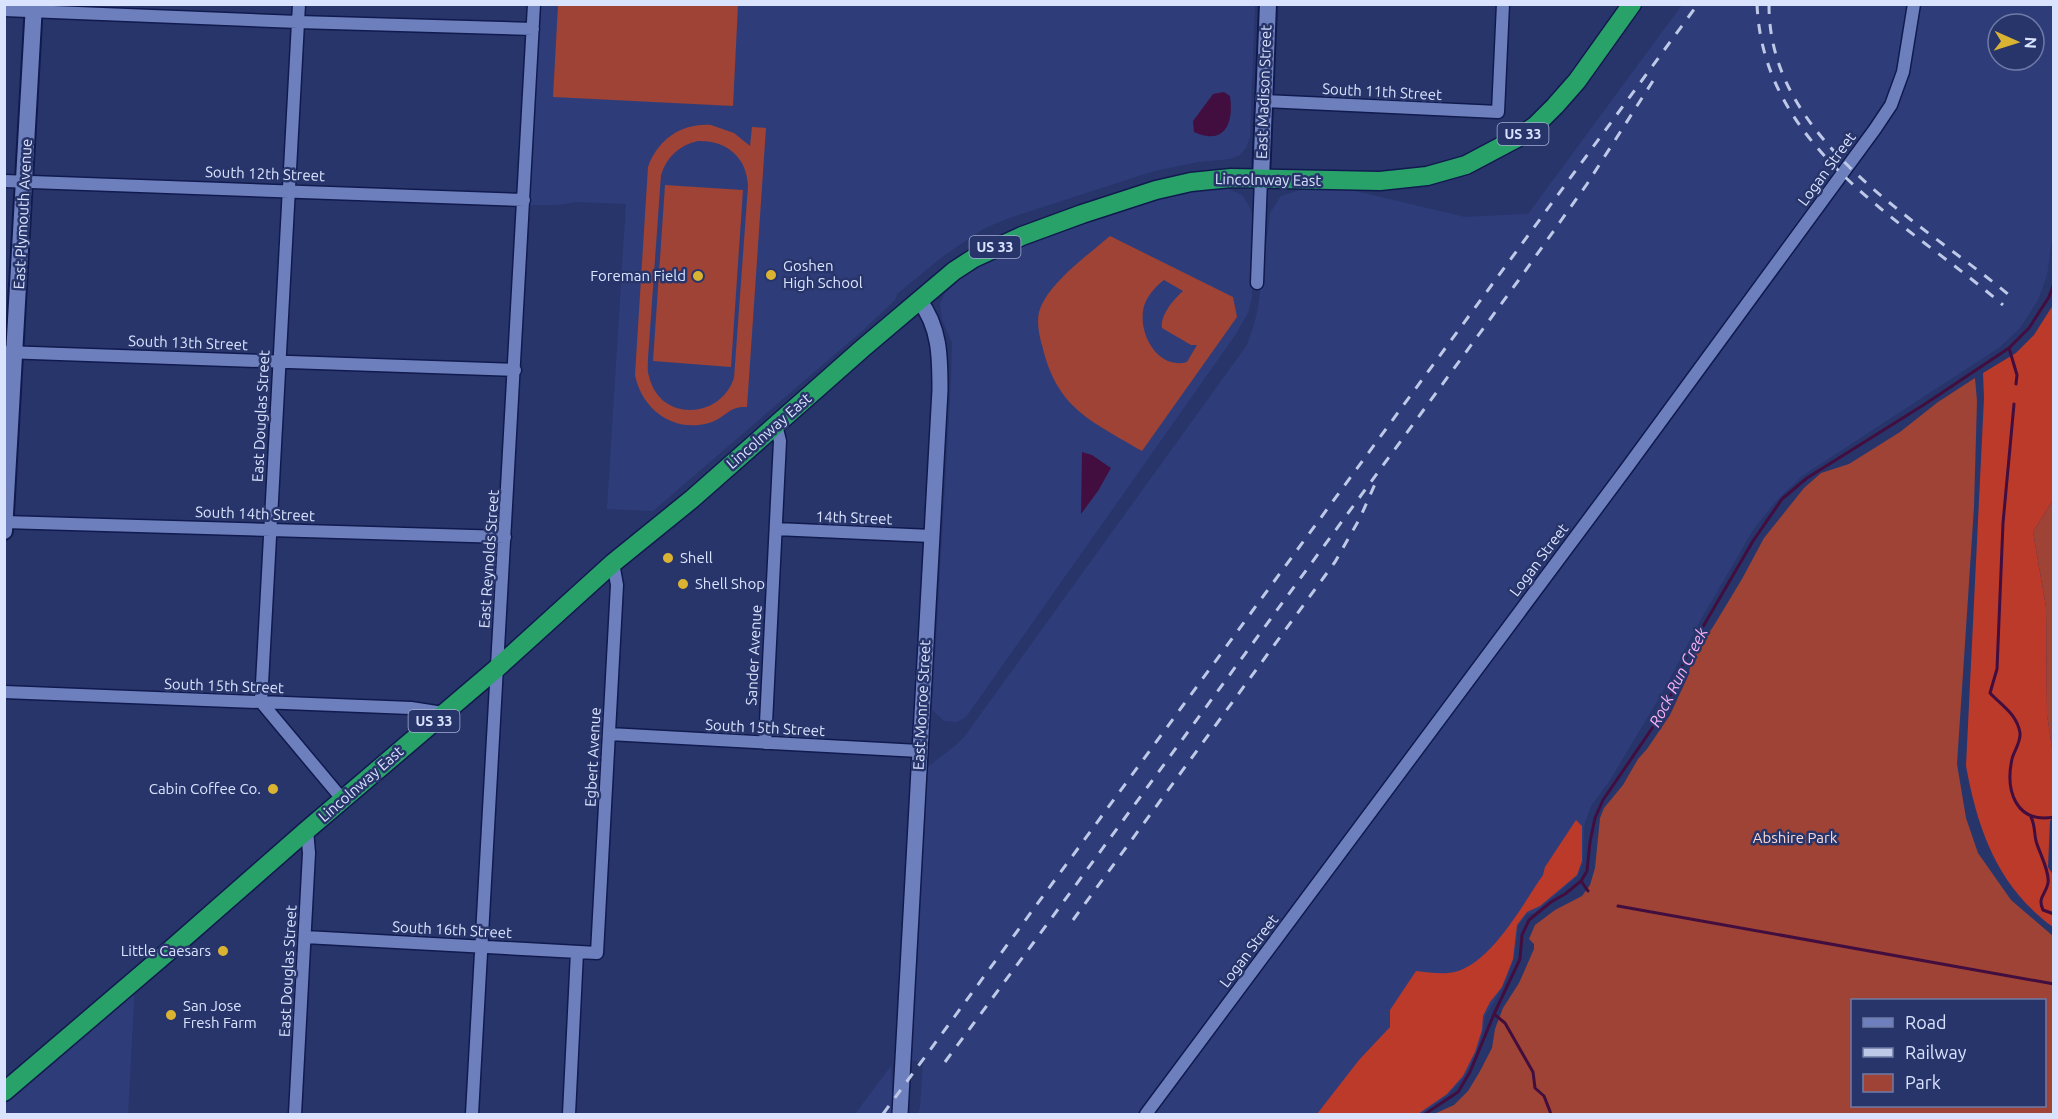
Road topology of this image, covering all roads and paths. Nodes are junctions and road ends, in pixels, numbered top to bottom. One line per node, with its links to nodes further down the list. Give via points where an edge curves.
1 (299, 4): 9 (street, East Douglas Street)
2 (534, 4): 10 (street, East Reynolds Street)
3 (1268, 4): 11 (main road, East Madison Street)
4 (1503, 4): 11 (street, South 11th Street, via 1498,112)
5 (1632, 4): 12 (highway, Lincolnway East / US 33, via 1556,106 1535,126 1483,157 1446,172 1406,179)
6 (1914, 4): 48 (street, Logan Street, via 1900,80 1891,105 1875,129)
7 (34, 8): 8 (street); 9 (street); 14 (main road, East Plymouth Avenue)
8 (4, 10)
9 (298, 22): 10 (street); 15 (street, East Douglas Street)
10 (533, 29): 16 (street, East Reynolds Street)
11 (1264, 101): 12 (main road, East Madison Street)
12 (1261, 179): 17 (street); 18 (highway, Lincolnway East / US 33, via 1191,182 1082,214 974,258)
13 (4, 181): 14 (street, South 12th Street)
14 (24, 181): 15 (street, South 12th Street); 19 (main road, East Plymouth Avenue)
15 (289, 190): 16 (street, South 12th Street); 20 (street, East Douglas Street)
16 (524, 200): 21 (street, East Reynolds Street)
17 (1257, 283)
18 (919, 300): 22 (highway, Lincolnway East / US 33); 27 (street, East Monroe Street, via 935,328 940,360)
19 (10, 352): 20 (street, South 13th Street); 23 (main road, East Plymouth Avenue)
20 (279, 361): 21 (street, South 13th Street); 25 (street, East Douglas Street)
21 (515, 370): 28 (street, East Reynolds Street)
22 (776, 425): 24 (street, Sander Avenue, via 780,441); 29 (highway, Lincolnway East / US 33)
23 (5, 522): 25 (street, South 14th Street); 26 (main road, East Plymouth Avenue)
24 (776, 529): 27 (street, 14th Street); 35 (street, Sander Avenue)
25 (270, 530): 28 (street, South 14th Street); 32 (street, East Douglas Street)
26 (4, 531)
27 (931, 536): 36 (street, East Monroe Street)
28 (505, 537): 30 (street, East Reynolds Street)
29 (613, 563): 30 (highway, Lincolnway East / US 33); 34 (street, Egbert Avenue, via 617,585)
30 (496, 669): 33 (highway, Lincolnway East / US 33); 40 (street, East Reynolds Street)
31 (4, 692): 32 (street, South 15th Street)
32 (261, 702): 33 (street, South 15th Street, via 411,708); 37 (street)
33 (443, 713): 37 (highway, Lincolnway East / US 33)
34 (609, 734): 35 (street, South 15th Street); 42 (street, Egbert Avenue)
35 (765, 743): 36 (street, South 15th Street)
36 (919, 751): 47 (street, East Monroe Street)
37 (343, 800): 38 (highway, Lincolnway East / US 33)
38 (307, 830): 39 (street, East Douglas Street); 43 (highway, Lincolnway East / US 33)
39 (305, 937): 40 (street, South 16th Street); 44 (street, East Douglas Street)
40 (480, 946): 41 (street, South 16th Street); 45 (street, East Reynolds Street)
41 (578, 952): 42 (street, South 16th Street); 46 (street)
42 (597, 953)
43 (4, 1092)
44 (295, 1114)
45 (472, 1114)
46 (569, 1114)
47 (900, 1114)
48 (1146, 1114)

